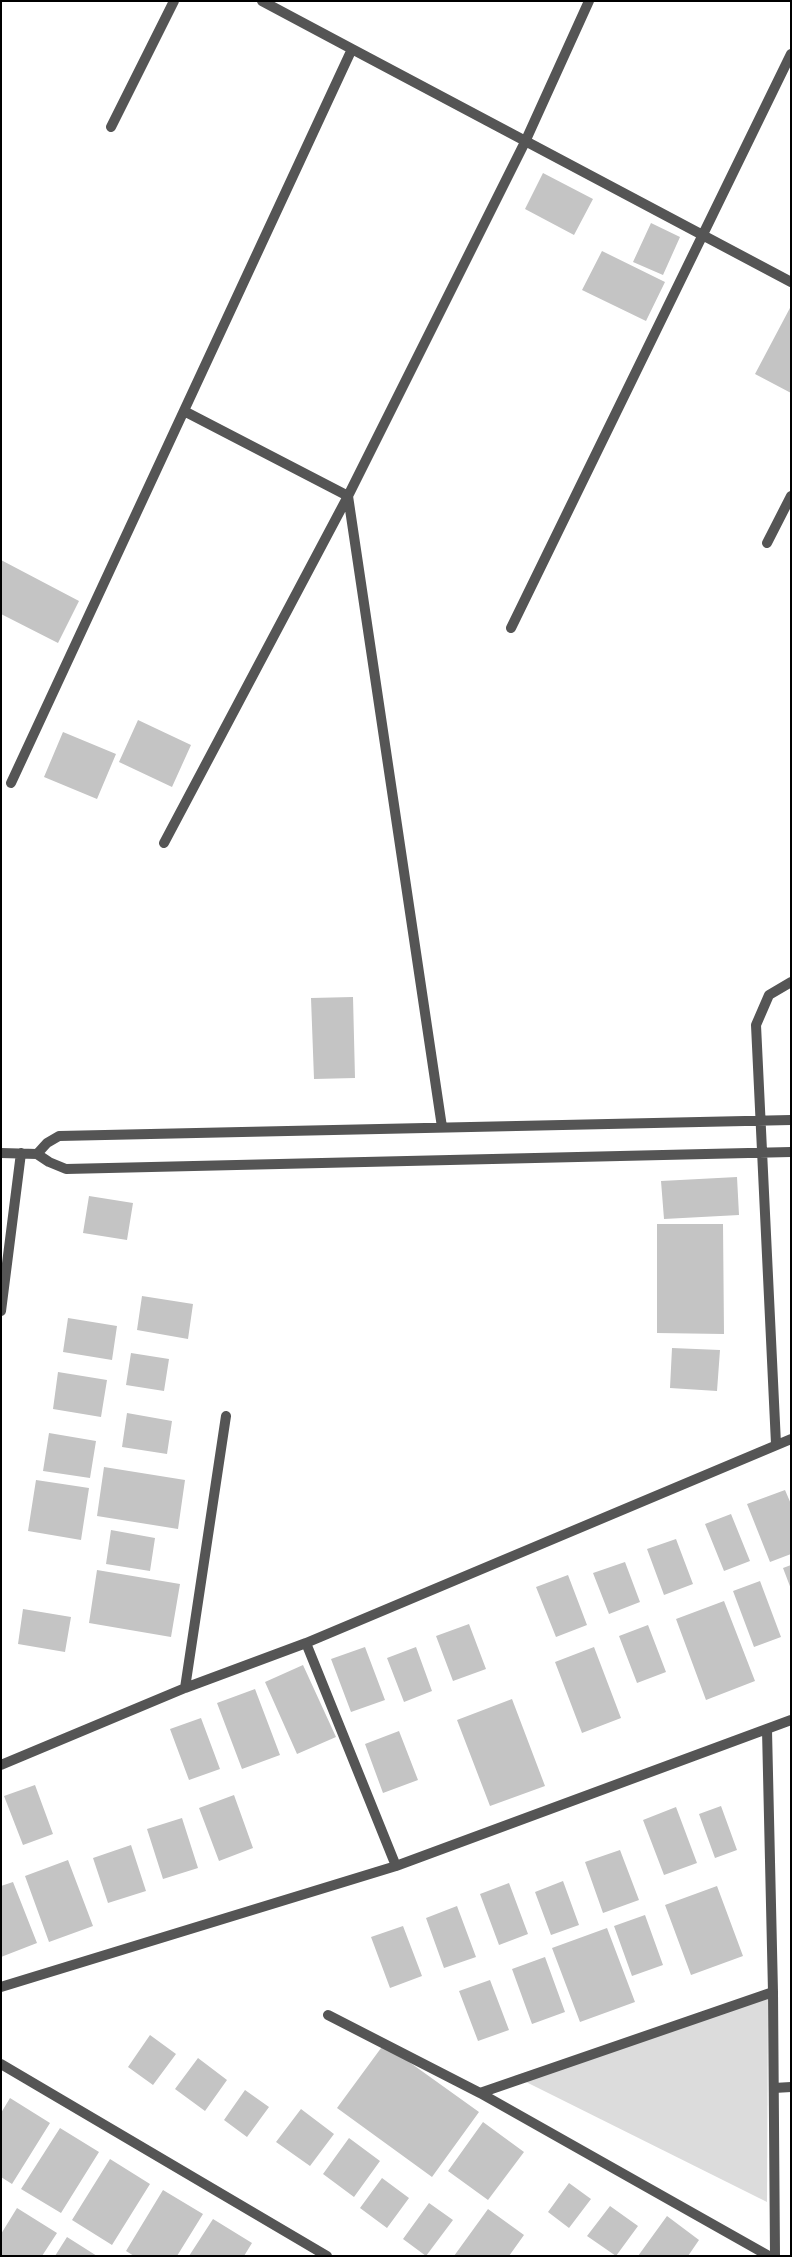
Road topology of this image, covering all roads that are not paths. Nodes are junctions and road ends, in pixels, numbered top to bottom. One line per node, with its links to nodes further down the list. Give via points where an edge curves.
1 (174, 1): 6 (street)
2 (262, 1): 4 (street)
3 (589, 1): 7 (street)
4 (352, 49): 7 (street); 10 (street)
5 (791, 54): 8 (street)
6 (110, 127)
7 (526, 142): 8 (street); 11 (street)
8 (701, 234): 9 (street); 14 (street)
9 (791, 282)
10 (184, 410): 11 (street); 15 (street)
11 (348, 496): 16 (street); 20 (street)
12 (791, 496): 13 (street)
13 (768, 543)
14 (511, 628)
15 (11, 783)
16 (164, 842)
17 (791, 982): 19 (street, via 769,995 756,1025)
18 (791, 1120): 19 (street)
19 (760, 1121): 20 (street); 24 (street)
20 (442, 1127): 25 (street, via 58,1136)
21 (791, 1152): 24 (street)
22 (1, 1153): 23 (street)
23 (21, 1153): 25 (street); 26 (street)
24 (762, 1153): 25 (street, via 66,1168); 29 (street)
25 (37, 1154)
26 (1, 1311)
27 (226, 1416): 31 (street)
28 (791, 1439): 29 (street)
29 (776, 1444): 30 (street)
30 (306, 1643): 31 (street); 35 (street)
31 (185, 1688): 34 (street)
32 (791, 1720): 33 (street)
33 (767, 1730): 35 (street); 37 (street)
34 (1, 1765)
35 (396, 1866): 36 (street)
36 (1, 1987)
37 (773, 1992): 40 (street); 42 (street)
38 (328, 2015): 42 (street)
39 (1, 2064): 43 (street)
40 (774, 2088): 41 (street); 45 (street)
41 (791, 2088)
42 (480, 2093): 44 (street)
43 (327, 2256)
44 (769, 2256)
45 (775, 2256)

